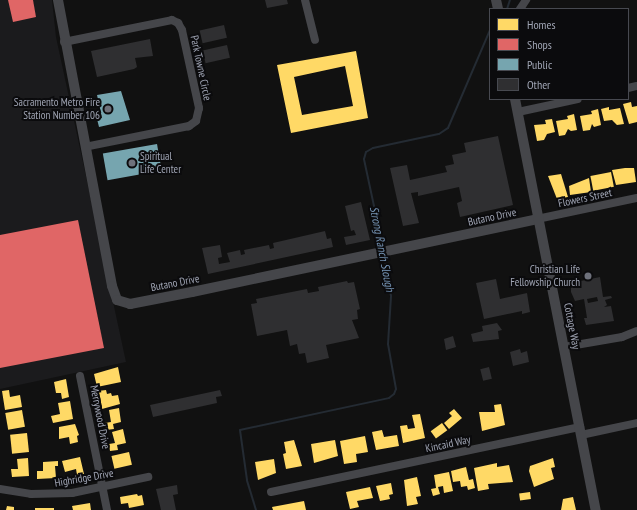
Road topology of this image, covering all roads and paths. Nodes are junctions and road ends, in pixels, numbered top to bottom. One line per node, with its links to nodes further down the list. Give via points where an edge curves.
1 (58, 0): 4 (street, Butano Drive)
2 (305, 0): 3 (street)
3 (315, 40)
4 (64, 42): 8 (street, Butano Drive); 8 (street, Park Towne Circle, via 172,20 178,23 182,30 199,108 196,121 189,126)
5 (516, 100): 7 (street, Cottage Way)
6 (573, 100): 7 (street)
7 (518, 112): 10 (street, Cottage Way)
8 (85, 147): 10 (street, Butano Drive, via 112,286 118,300 130,304)
9 (637, 198): 10 (street, Flowers Street)
10 (537, 219): 12 (street, Cottage Way)
11 (637, 331): 12 (street, via 622,337)
12 (564, 347): 15 (street, Cottage Way)
13 (80, 376): 17 (street, Merrywood Drive)
14 (637, 423): 15 (street, Kincaid Way)
15 (581, 431): 19 (street, Kincaid Way); 21 (street, Cottage Way)
16 (148, 477): 17 (street, Highridge Drive)
17 (102, 486): 18 (street, Highridge Drive, via 52,494); 20 (street, Merrywood Drive)
18 (0, 489)
19 (271, 492)
20 (107, 510)
21 (596, 510)

